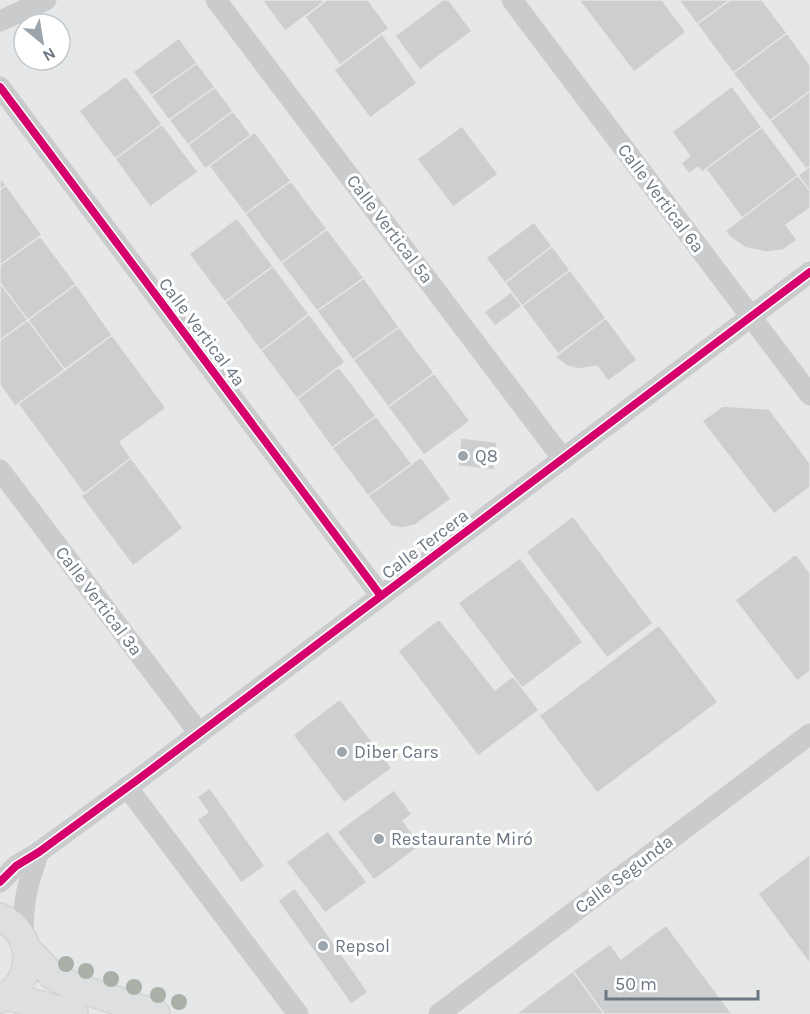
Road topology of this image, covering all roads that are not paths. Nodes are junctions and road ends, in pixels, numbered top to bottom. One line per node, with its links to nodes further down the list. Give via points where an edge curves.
1 (46, 0): 4 (street)
2 (216, 0): 9 (street, Calle Vertical 5ª)
3 (512, 0): 7 (street, Calle Vertical 6ª)
4 (0, 21)
5 (0, 87): 11 (street, Calle Vertical 4ª)
6 (810, 272): 7 (street, Calle Tercera)
7 (751, 317): 8 (street, Calle Vertical 6ª); 9 (street, Calle Tercera)
8 (810, 395)
9 (563, 459): 11 (street, Calle Tercera)
10 (0, 470): 12 (street, Calle Vertical 3ª)
11 (381, 596): 12 (street, Calle Tercera)
12 (199, 733): 14 (street, Calle Tercera)
13 (810, 734): 23 (street, Calle Segunda)
14 (127, 787): 15 (street, Calle Tercera); 22 (street)
15 (39, 852): 16 (street, Calle Tercera); 18 (street, via 23,907)
16 (0, 882)
17 (0, 917): 18 (main road, via 16,927)
18 (25, 943): 19 (main road, via 26,970 22,980); 21 (main road, via 53,976)
19 (3, 997): 20 (main road)
20 (74, 1014)
21 (156, 1014)
22 (298, 1014)
23 (439, 1014)

